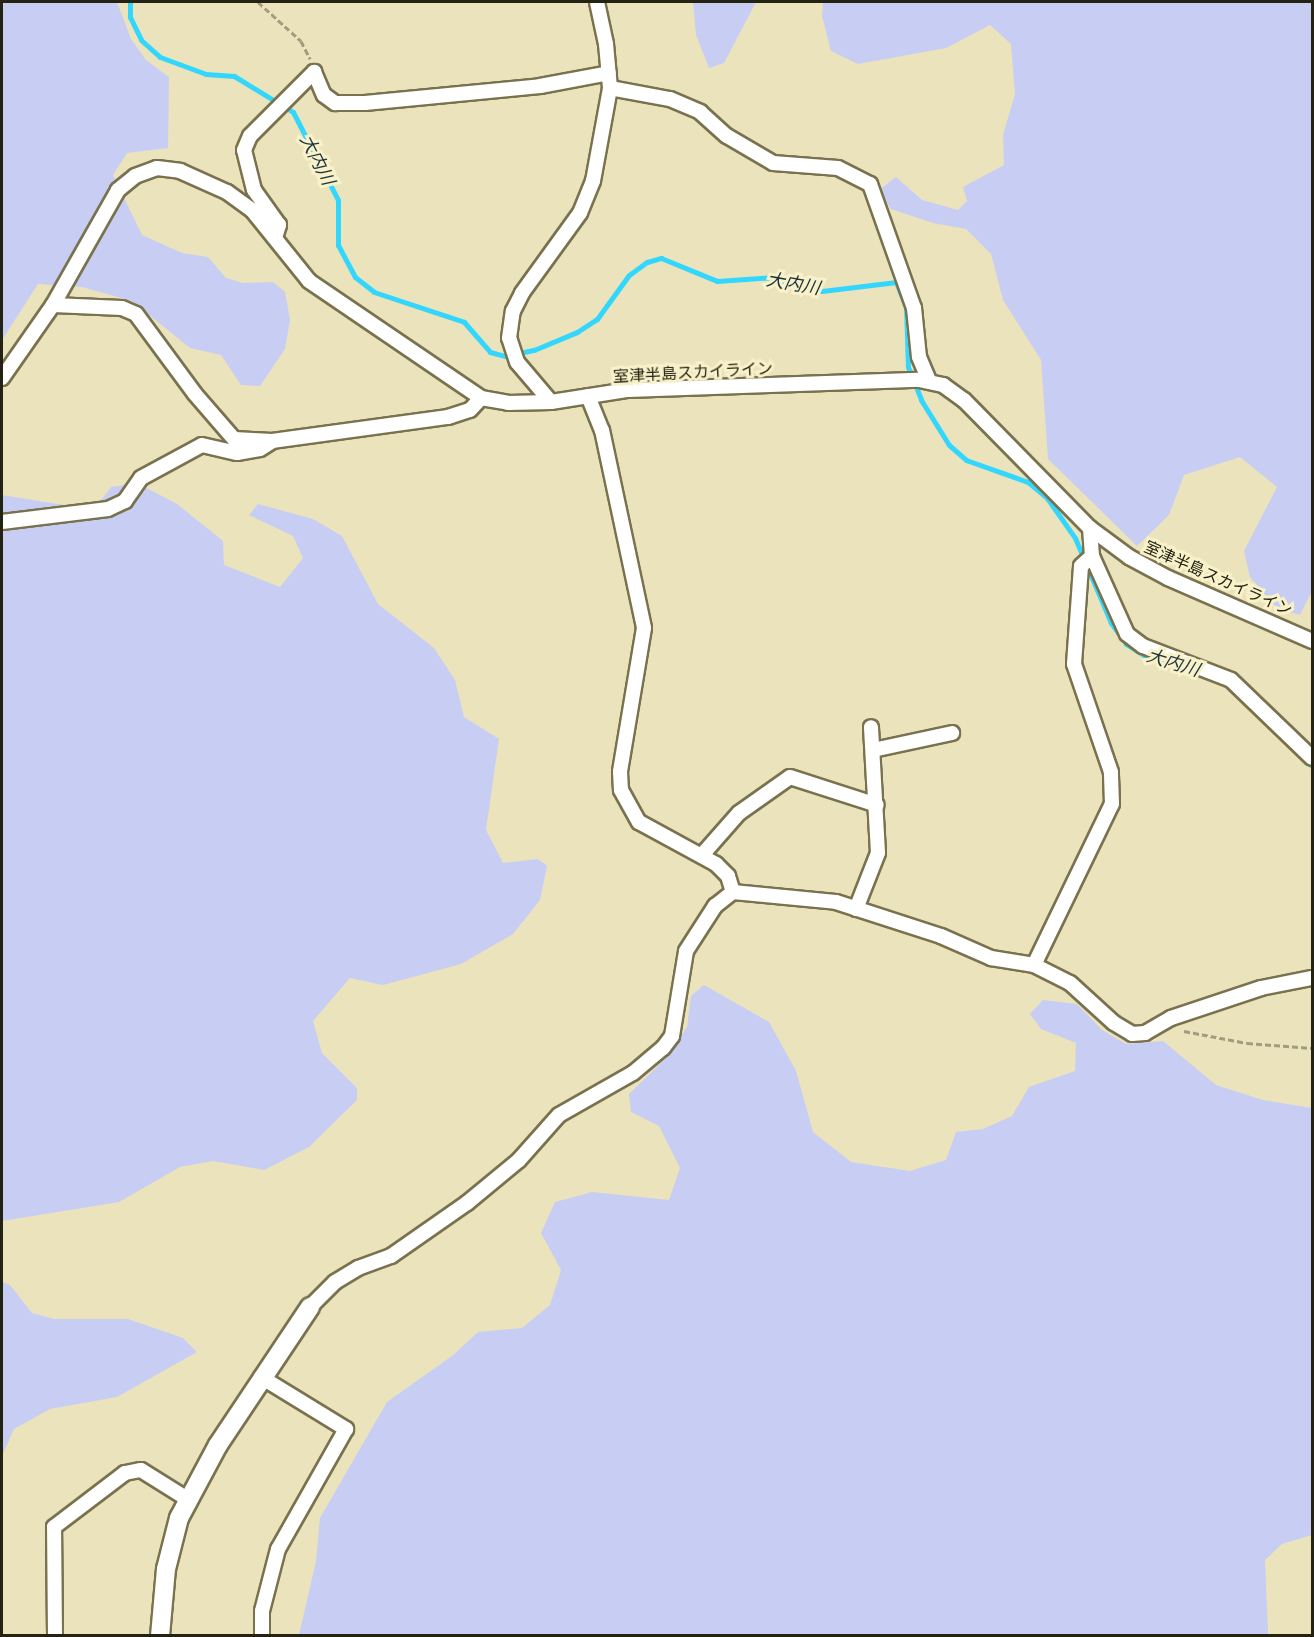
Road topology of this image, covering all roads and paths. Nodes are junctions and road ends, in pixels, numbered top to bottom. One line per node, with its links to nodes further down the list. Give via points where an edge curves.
1 (258, 2): 3 (path, via 301,41)
2 (597, 2): 4 (street)
3 (314, 72): 4 (street, via 324,95 335,103 540,86); 6 (street, via 250,136 244,150 254,190 279,225)
4 (609, 73): 5 (street)
5 (610, 88): 9 (street, via 670,99 700,112 734,141 773,163 838,168 870,184 914,308 919,357); 12 (street, via 593,181 580,213 513,311 509,338 518,362)
6 (275, 238): 7 (street, 室津半島スカイライン, via 252,210 227,192 180,171 156,168 135,176 118,190); 11 (street, 室津半島スカイライン, via 309,281)
7 (53, 305): 8 (street, 室津半島スカイライン); 13 (street, via 122,308 136,314 228,434 243,441)
8 (2, 378)
9 (929, 381): 10 (street, 室津半島スカイライン, via 628,390); 15 (street, 室津半島スカイライン, via 943,385 964,400)
10 (588, 396): 12 (street, 室津半島スカイライン); 23 (street, via 602,430 644,628 620,772 621,790 639,822)
11 (481, 398): 12 (street, 室津半島スカイライン, via 508,403); 13 (street, via 470,410 448,417)
12 (551, 402)
13 (272, 441): 14 (street, via 260,449 237,453 202,444 141,478 125,501 108,509)
14 (2, 522)
15 (1090, 528): 16 (street); 17 (street, 室津半島スカイライン, via 1129,557 1168,578)
16 (1087, 559): 21 (street, via 1127,634 1143,646 1231,680); 26 (street, via 1074,664 1111,772 1112,804)
17 (1312, 641)
18 (871, 727): 20 (street)
19 (952, 733): 20 (street)
20 (873, 750): 22 (street)
21 (1312, 758)
22 (877, 805): 23 (street, via 790,777 739,813); 25 (street, via 878,853)
23 (702, 855): 24 (street, via 728,876)
24 (733, 892): 25 (street, via 836,902); 30 (street, via 715,906 686,951 672,1036 663,1048 633,1073 559,1114 519,1160 467,1203 391,1256 358,1268 335,1282)
25 (856, 909): 26 (street, via 922,929 991,958)
26 (1034, 965): 28 (street, via 1070,983 1132,1034)
27 (1312, 978): 28 (street, via 1261,988)
28 (1159, 1026): 29 (path, via 1169,1031 1247,1043)
29 (1312, 1048)
30 (310, 1307): 31 (street)
31 (261, 1377): 32 (street); 35 (street, via 346,1429 278,1549 262,1611)
32 (189, 1500): 33 (street, via 141,1470 125,1473 54,1527); 34 (street, via 179,1518 166,1569)
33 (56, 1635)
34 (160, 1635)
35 (262, 1635)

